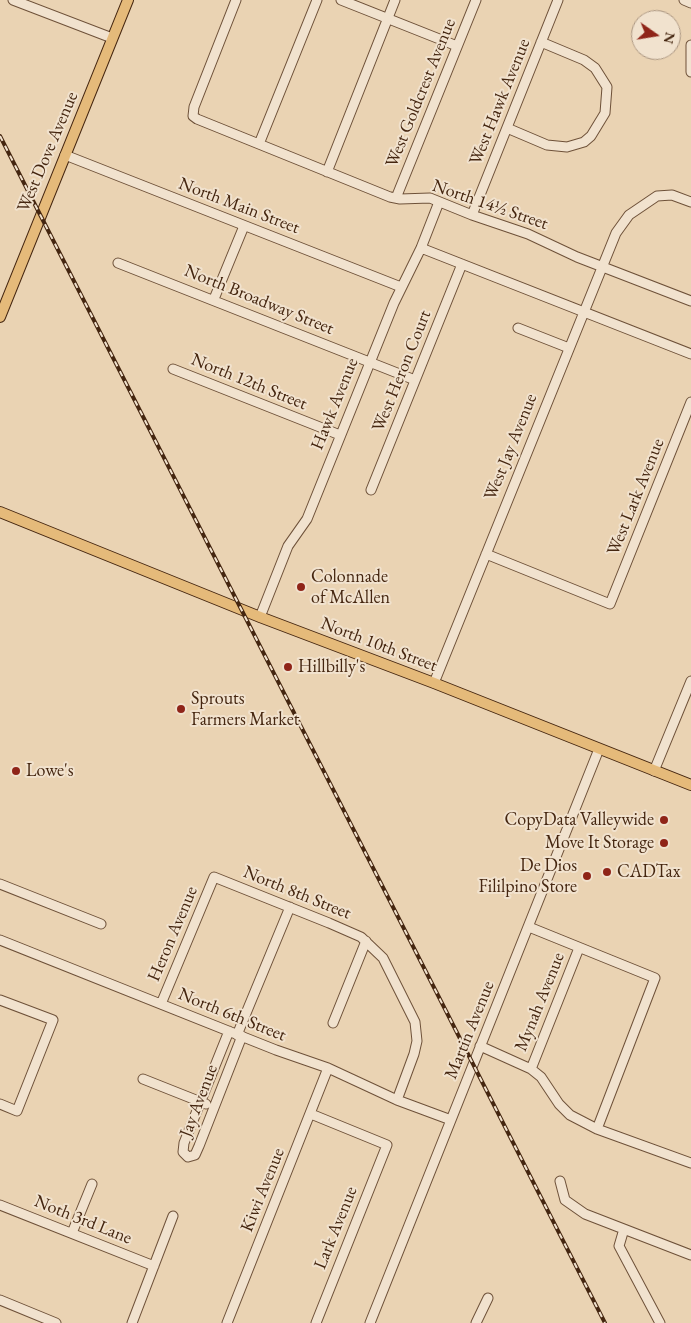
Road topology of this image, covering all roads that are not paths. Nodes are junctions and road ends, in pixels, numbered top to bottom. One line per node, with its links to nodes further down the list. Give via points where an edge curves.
1 (13, 0): 12 (street)
2 (128, 0): 12 (main road, West Dove Avenue)
3 (236, 0): 18 (street, North 14½ Street, via 193,116)
4 (317, 0): 18 (street)
5 (341, 0): 11 (street)
6 (395, 0): 11 (street)
7 (476, 0): 15 (street, West Goldcrest Avenue)
8 (558, 0): 13 (street, West Hawk Avenue)
9 (684, 0): 10 (street)
10 (691, 3)
11 (388, 20): 15 (street); 20 (street)
12 (112, 38): 19 (main road, West Dove Avenue)
13 (541, 42): 17 (street, West Hawk Avenue); 17 (street, via 595,68 607,87 605,113 591,136 584,142 567,147 546,145)
14 (691, 45): 16 (street)
15 (458, 46): 21 (street, West Goldcrest Avenue)
16 (691, 72)
17 (507, 128): 24 (street, West Hawk Avenue)
18 (258, 144): 20 (street, North 14½ Street)
19 (65, 155): 25 (street, North Main Street); 34 (main road, West Dove Avenue)
20 (327, 172): 21 (street, North 14½ Street)
21 (396, 198): 22 (street, North 14½ Street, via 423,197)
22 (439, 202): 24 (street, North 14½ Street); 26 (street, Hawk Avenue)
23 (691, 202): 29 (street, West Jay Avenue, via 672,195 661,195 647,201 621,225)
24 (472, 216): 29 (street, North 14½ Street, via 535,236)
25 (244, 226): 30 (street, North Main Street); 31 (street)
26 (421, 248): 28 (street); 30 (street, Hawk Avenue)
27 (118, 263): 31 (street, North Broadway Street)
28 (462, 264): 33 (street); 40 (street, West Heron Court)
29 (602, 267): 32 (street, North 14½ Street); 33 (street, West Jay Avenue)
30 (401, 287): 38 (street, Hawk Avenue)
31 (214, 299): 38 (street, North Broadway Street)
32 (691, 301)
33 (584, 313): 36 (street, West Jay Avenue); 37 (street)
34 (0, 317)
35 (518, 328): 36 (street)
36 (569, 348): 45 (street, West Jay Avenue)
37 (691, 354)
38 (370, 362): 40 (street, North Broadway Street); 42 (street, Hawk Avenue)
39 (173, 369): 42 (street, North 12th Street)
40 (415, 380): 43 (street, West Heron Court)
41 (691, 402): 45 (street, West Lark Avenue, via 610,604)
42 (340, 435): 46 (street, Hawk Avenue, via 307,519 288,546)
43 (372, 490)
44 (0, 512): 46 (main road, North 10th Street)
45 (486, 554): 48 (street, West Jay Avenue)
46 (260, 617): 48 (main road, North 10th Street)
47 (691, 681): 50 (street)
48 (434, 683): 49 (main road, North 10th Street)
49 (599, 749): 50 (main road, North 10th Street); 56 (street, Martin Avenue)
50 (654, 771): 51 (main road, North 10th Street)
51 (691, 785)
52 (214, 877): 54 (street, North 8th Street); 61 (street, Heron Avenue)
53 (0, 884): 55 (street)
54 (290, 908): 58 (street, North 8th Street); 63 (street, Jay Avenue)
55 (101, 924)
56 (529, 927): 59 (street); 64 (street, Martin Avenue)
57 (0, 940): 61 (street, North 6th Street)
58 (366, 941): 62 (street); 68 (street, via 383,958 415,1022 416,1047)
59 (579, 948): 66 (street, Mynah Avenue); 74 (street, via 655,978)
60 (0, 1000): 70 (street, via 53,1020 17,1110)
61 (161, 1004): 63 (street, North 6th Street)
62 (334, 1023)
63 (236, 1034): 65 (street, North 6th Street); 69 (street, Jay Avenue); 71 (street, Jay Avenue)
64 (480, 1046): 66 (street); 73 (street, Martin Avenue)
65 (328, 1068): 68 (street, North 6th Street); 72 (street, Kiwi Avenue)
66 (530, 1069): 74 (street, via 570,1115)
67 (143, 1080): 69 (street)
68 (397, 1100): 73 (street, North 6th Street)
69 (201, 1102): 71 (street); 71 (street, Jay Avenue, via 184,1143 183,1152 188,1156 192,1157 197,1152)
70 (0, 1104)
71 (214, 1107)
72 (311, 1114): 88 (street, Kiwi Avenue); 89 (street, Lark Avenue, via 387,1145)
73 (451, 1120): 90 (street, Martin Avenue)
74 (596, 1129): 75 (street)
75 (691, 1163)
76 (560, 1181): 80 (street, via 562,1197 568,1204)
77 (92, 1184): 81 (street)
78 (0, 1205): 81 (street, Noth 3rd Lane)
79 (173, 1216): 83 (street)
80 (624, 1229): 82 (street); 92 (street, via 619,1246)
81 (72, 1233): 83 (street, Noth 3rd Lane)
82 (691, 1255)
83 (154, 1266): 87 (street)
84 (488, 1298): 91 (street)
85 (0, 1300): 86 (street)
86 (56, 1323)
87 (132, 1323)
88 (227, 1323)
89 (316, 1323)
90 (370, 1323)
91 (476, 1323)
92 (660, 1323)

